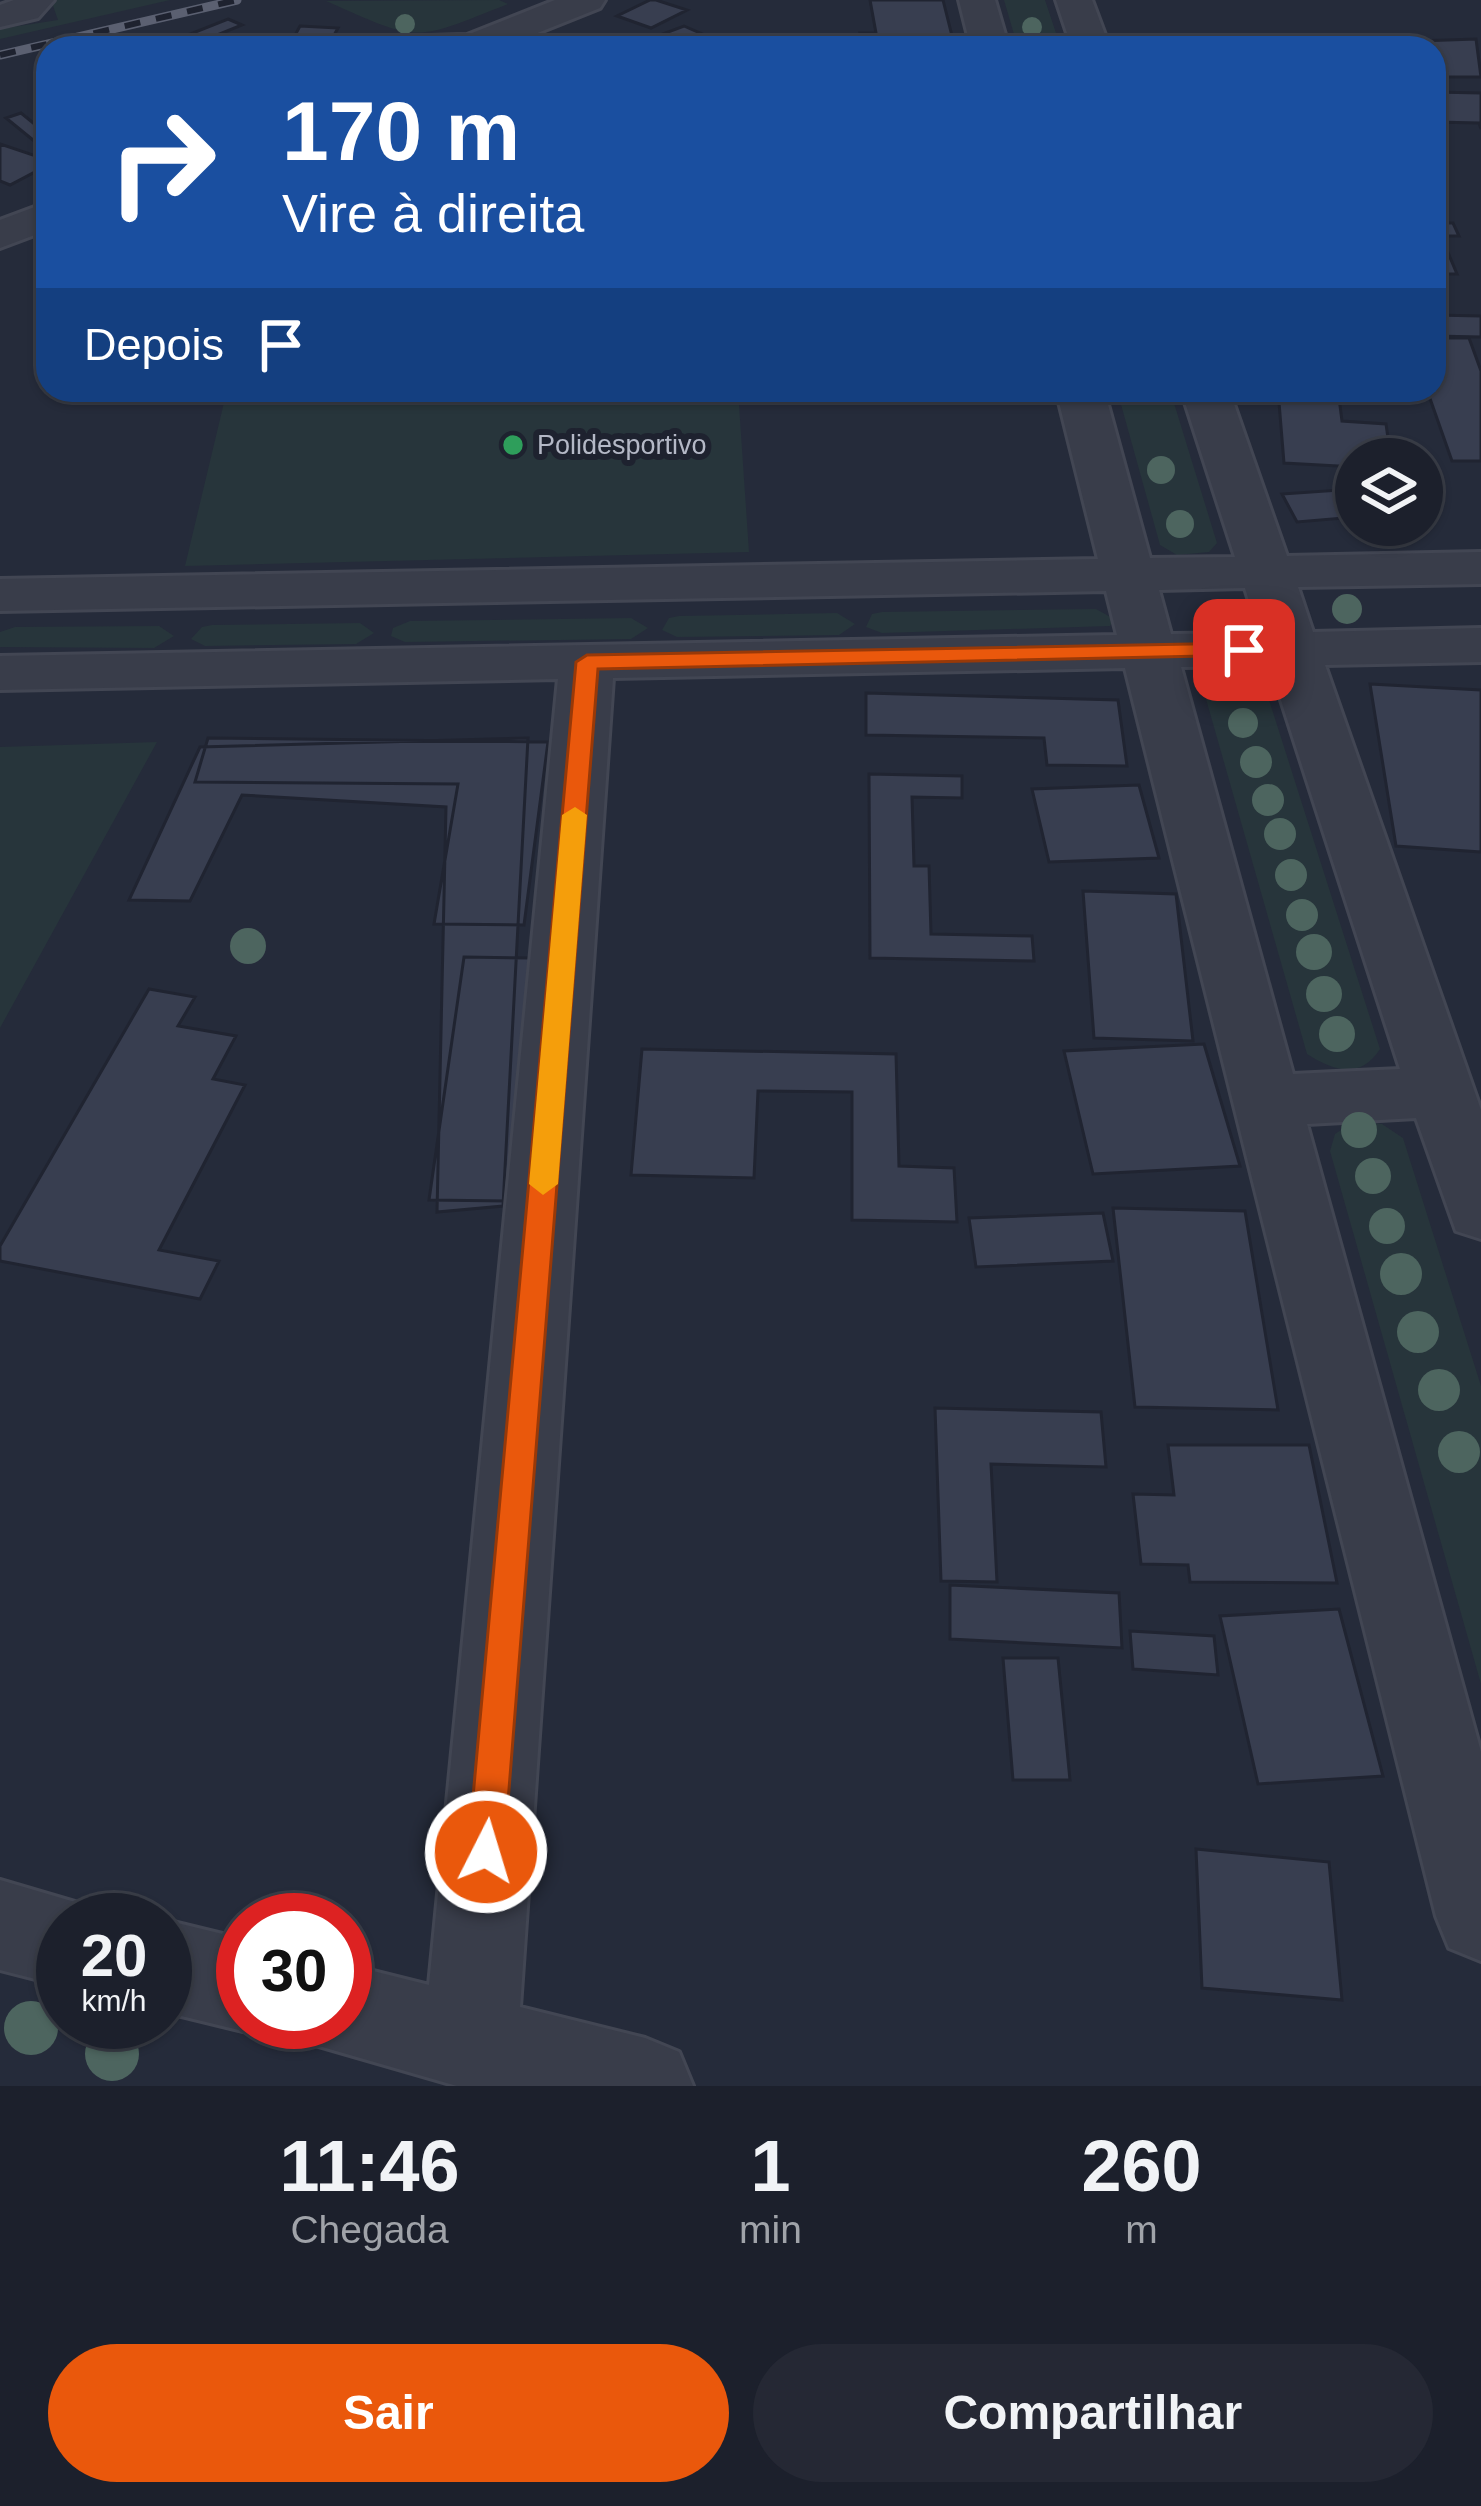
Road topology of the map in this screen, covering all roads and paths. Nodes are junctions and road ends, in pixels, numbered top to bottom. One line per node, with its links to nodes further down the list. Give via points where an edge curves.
1 (36, 0): 5 (street)
2 (587, 0): 6 (street)
3 (977, 0): 7 (street)
4 (1075, 0): 8 (street)
5 (0, 16)
6 (497, 36)
7 (987, 36)
8 (1086, 36)
9 (1083, 402): 13 (street)
10 (1209, 402): 12 (street)
11 (1481, 568): 12 (street)
12 (1266, 572): 13 (street); 16 (street)
13 (1128, 574): 14 (street); 17 (street)
14 (0, 595)
15 (1481, 645): 16 (street)
16 (1292, 649): 17 (street); 20 (street)
17 (1148, 651): 18 (street); 21 (street)
18 (587, 662): 19 (street); 27 (street)
19 (0, 673)
20 (1441, 1092): 21 (street); 22 (street)
21 (1267, 1101): 23 (street)
22 (1481, 1211)
23 (1481, 1916)
24 (0, 1925): 25 (street)
25 (36, 1934)
26 (372, 2018): 27 (street)
27 (470, 2042): 28 (street)
28 (645, 2086)

